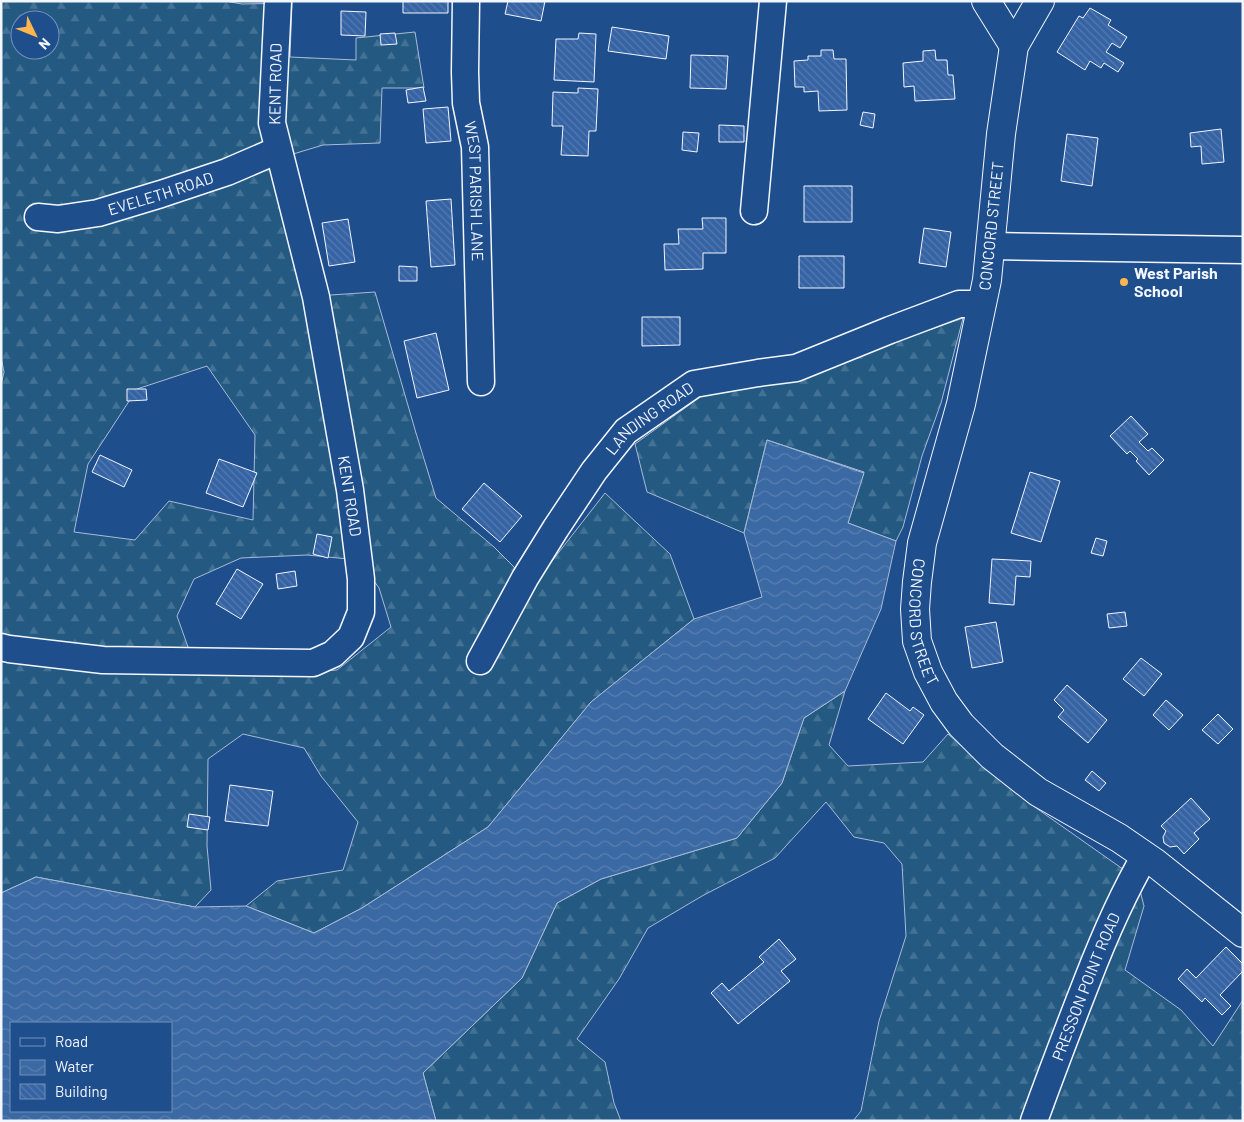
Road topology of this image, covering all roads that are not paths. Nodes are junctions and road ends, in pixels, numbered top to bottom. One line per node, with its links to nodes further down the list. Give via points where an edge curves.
1 (278, 1): 7 (street, KENT ROAD, via 272,123)
2 (466, 1): 13 (street, WEST PARISH LANE, via 466,103 475,146)
3 (773, 1): 8 (street)
4 (986, 1): 6 (main road)
5 (1040, 1): 6 (main road, CONCORD STREET)
6 (1014, 46): 10 (main road, CONCORD STREET, via 1001,134)
7 (278, 150): 9 (street, EVELETH ROAD, via 227,172 98,213 58,219); 14 (street, KENT ROAD, via 316,297 350,490 361,579 361,612 351,637 333,654 313,663 103,660)
8 (754, 211)
9 (38, 217)
10 (991, 246): 11 (street); 12 (main road, CONCORD STREET)
11 (1243, 250)
12 (982, 304): 15 (street, LANDING ROAD, via 959,304 796,368 694,384 626,430 556,528); 16 (main road, CONCORD STREET, via 961,404 922,543 915,609 917,641 944,702 961,725 992,756 1038,792)
13 (481, 382)
14 (1, 647)
15 (480, 661)
16 (1145, 856): 17 (main road, CONCORD STREET); 18 (street, PRESSON POINT ROAD, via 1105,935)
17 (1243, 933)
18 (1034, 1121)

